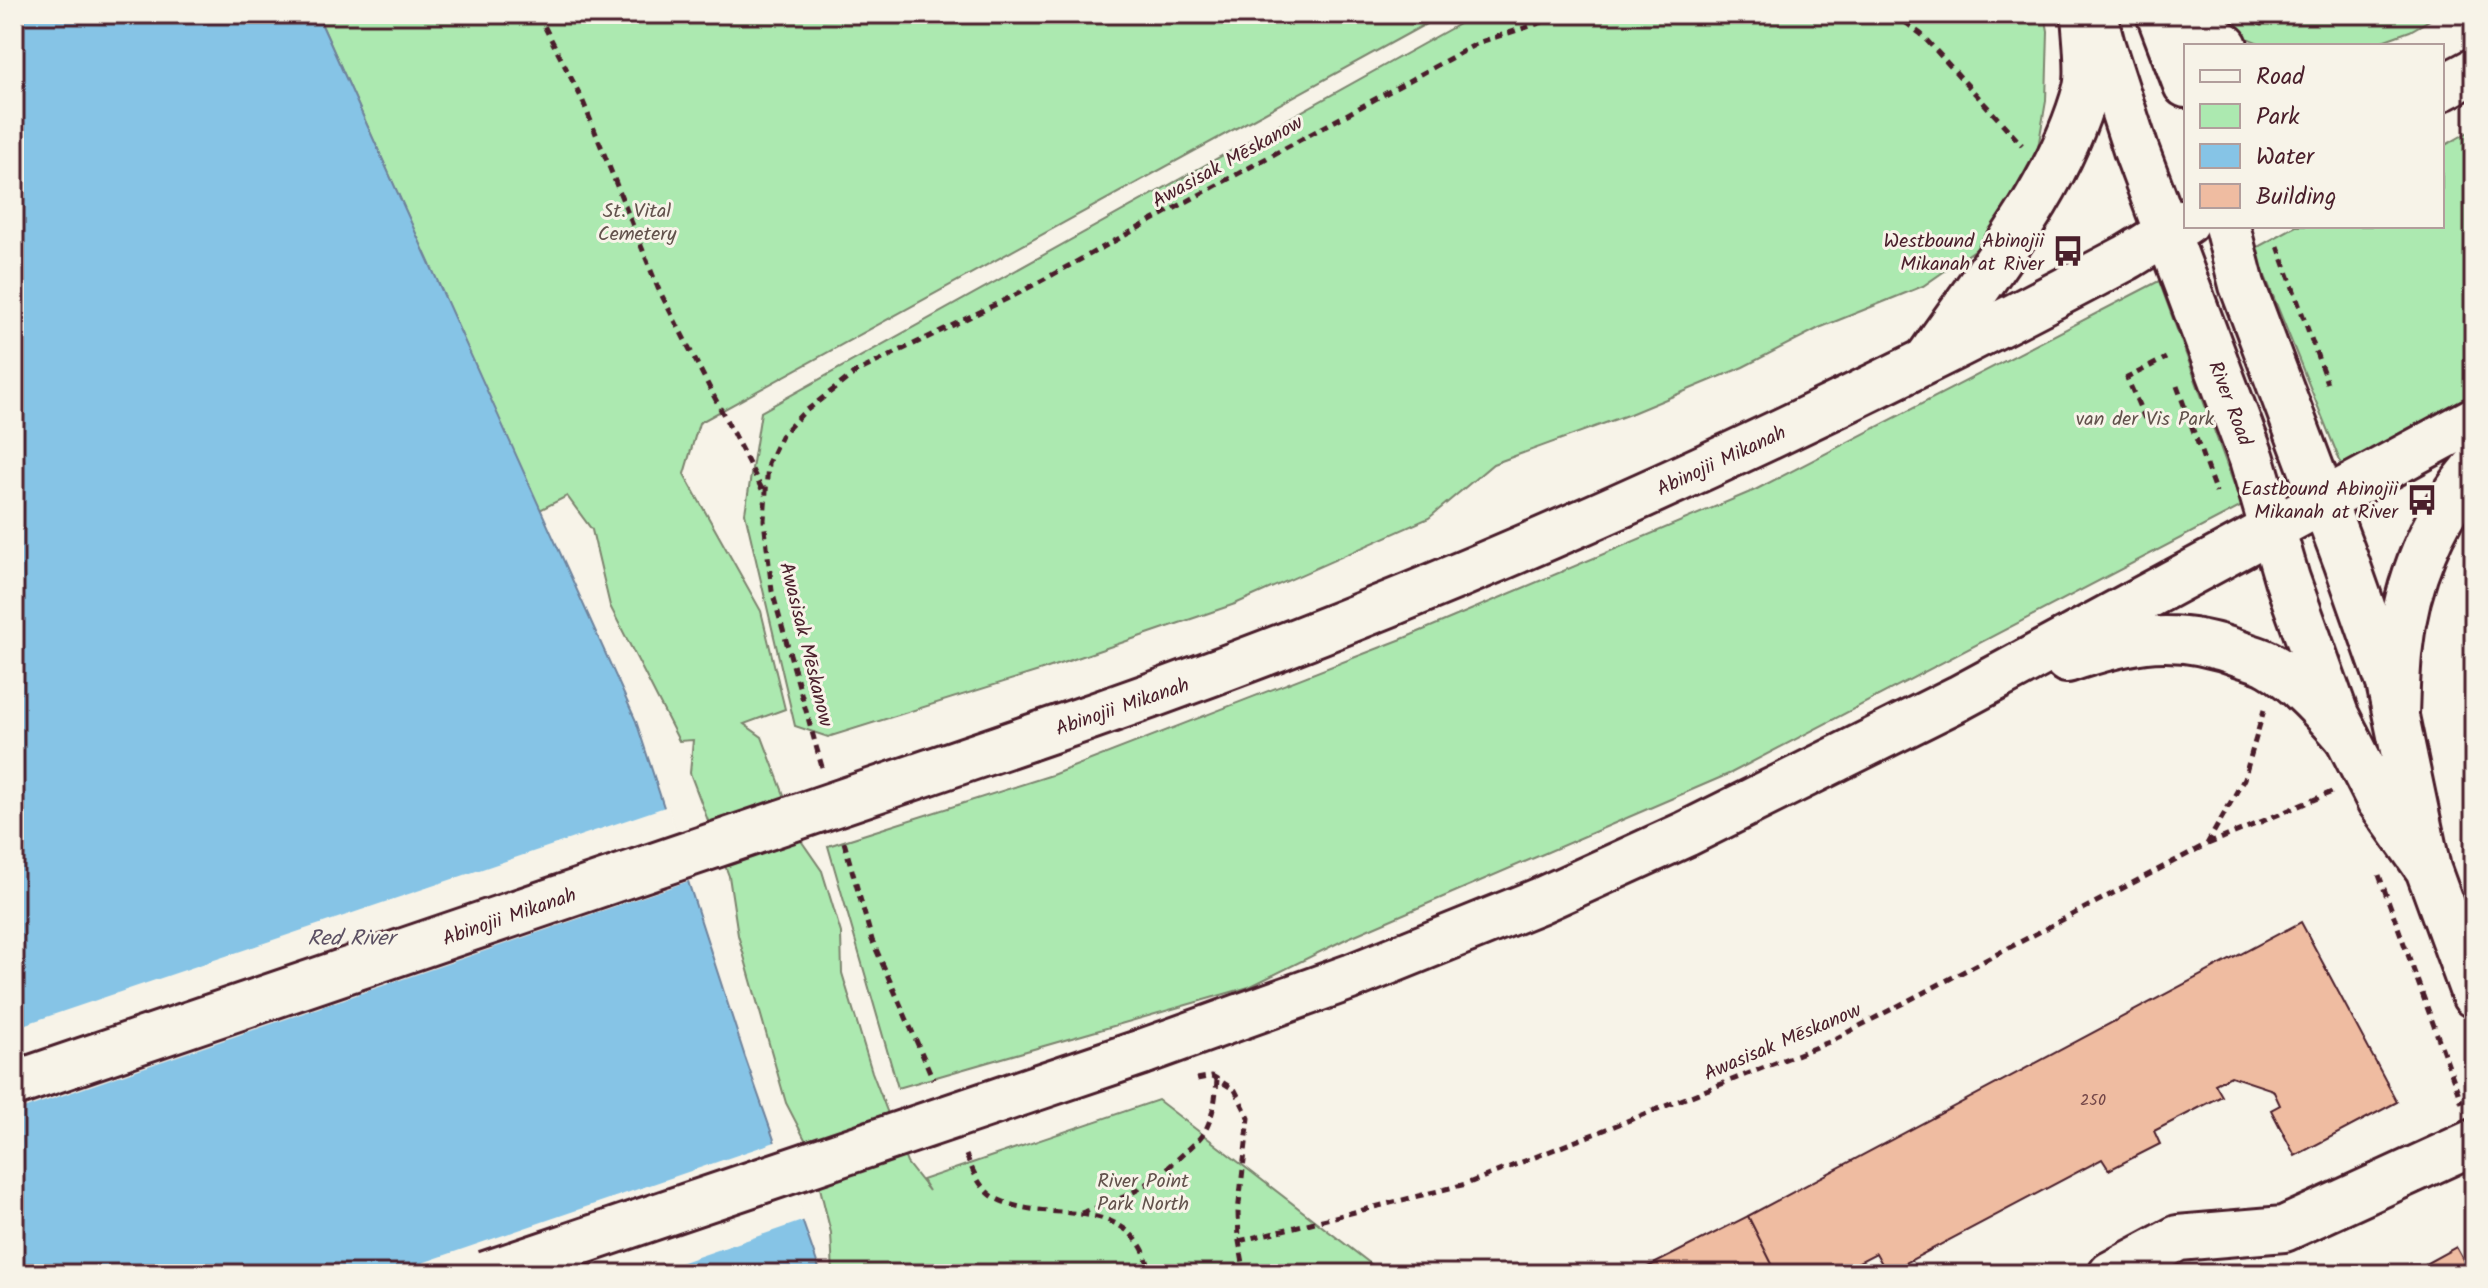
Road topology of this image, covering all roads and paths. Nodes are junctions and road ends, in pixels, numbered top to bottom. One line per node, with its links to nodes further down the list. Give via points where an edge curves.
1 (538, 14): 24 (path, via 582,99 658,288)
2 (1568, 14): 24 (path, Awasisak Mēskanow, via 1480,42 1017,294 856,372 781,436 768,463)
3 (1894, 14): 14 (path, via 1921,34)
4 (2084, 14): 19 (main road, via 2087,85 2057,164)
5 (2094, 14): 15 (main road, River Road)
6 (2159, 14): 12 (main road)
7 (2186, 14): 8 (main road)
8 (2223, 44)
9 (2474, 50): 10 (main road)
10 (2444, 55)
11 (2474, 71): 13 (main road)
12 (2184, 80)
13 (2444, 87)
14 (2028, 151)
15 (2176, 227): 19 (main road, Abinojii Mikanah); 26 (main road, River Road)
16 (2228, 228): 25 (main road, River Road, via 2242,285)
17 (2276, 240): 20 (path)
18 (2166, 358): 21 (path, via 2127,378)
19 (1925, 362): 43 (main road, Abinojii Mikanah, bridge, via 1589,521 1217,672)
20 (2332, 397)
21 (2145, 419)
22 (2474, 420): 25 (main road)
23 (2474, 469): 29 (main road, via 2435,527 2410,593 2400,644)
24 (765, 496): 31 (path, Awasisak Mēskanow, via 772,591)
25 (2322, 501): 26 (main road); 29 (main road, River Road)
26 (2273, 528): 28 (main road); 30 (main road, River Road)
27 (2266, 680): 28 (main road, via 2214,644 2164,637 2108,646); 30 (main road, via 2316,702); 36 (path, via 2244,779)
28 (1959, 698): 48 (main road, bridge, via 1686,834 1353,976)
29 (2396, 714): 38 (main road, River Road)
30 (2347, 737): 38 (main road, River Road, via 2379,800)
31 (825, 775)
32 (2326, 779): 33 (path)
33 (2335, 791): 34 (path); 36 (path, Awasisak Mēskanow)
34 (2340, 799)
35 (842, 835): 41 (path, via 872,940)
36 (2207, 844): 47 (path, Awasisak Mēskanow, via 1829,1042 1466,1184)
37 (2376, 866): 44 (path)
38 (2428, 869): 39 (main road, River Road)
39 (2474, 995)
40 (1217, 1079): 42 (path); 46 (path, via 1208,1126 1192,1146 1123,1199); 47 (path, via 1235,1090 1249,1118)
41 (934, 1081)
42 (1183, 1083)
43 (14, 1084)
44 (2469, 1125): 51 (main road, via 2284,1229 2178,1238)
45 (964, 1152): 46 (path, via 977,1180 996,1198)
46 (1077, 1214): 49 (path, via 1104,1217 1127,1230 1143,1250)
47 (1239, 1241): 50 (path)
48 (486, 1274)
49 (1151, 1274)
50 (1245, 1274)
51 (2111, 1274)

